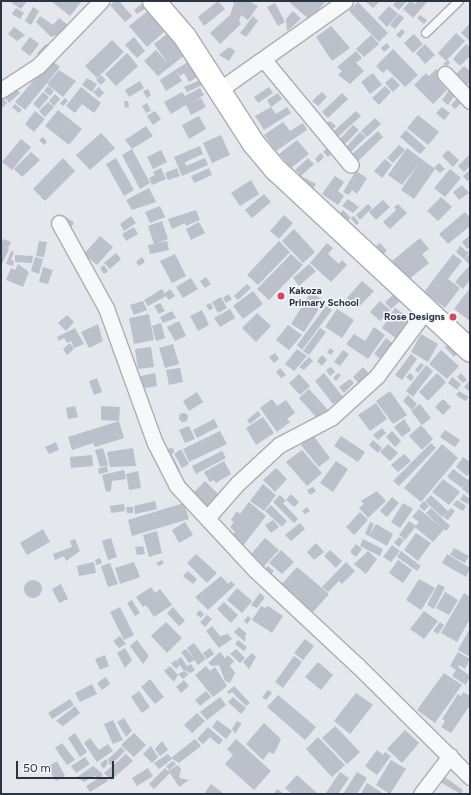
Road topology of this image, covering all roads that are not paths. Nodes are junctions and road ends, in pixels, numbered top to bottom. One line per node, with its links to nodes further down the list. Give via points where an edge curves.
1 (101, 1): 8 (street, via 38,66)
2 (154, 1): 9 (street, via 185,37)
3 (459, 1): 5 (lane)
4 (343, 2): 6 (street)
5 (426, 33)
6 (264, 60): 9 (street); 11 (street)
7 (444, 74): 10 (street)
8 (1, 90)
9 (219, 90): 13 (street, via 254,144 276,170)
10 (470, 101)
11 (352, 165)
12 (59, 223): 15 (street, via 106,308 155,443 177,486)
13 (426, 310): 14 (street); 15 (street, via 377,376 332,417 279,445 238,483)
14 (470, 350)
15 (207, 518): 16 (street, via 255,570)
16 (450, 756): 17 (street); 18 (street)
17 (470, 776)
18 (421, 794)

